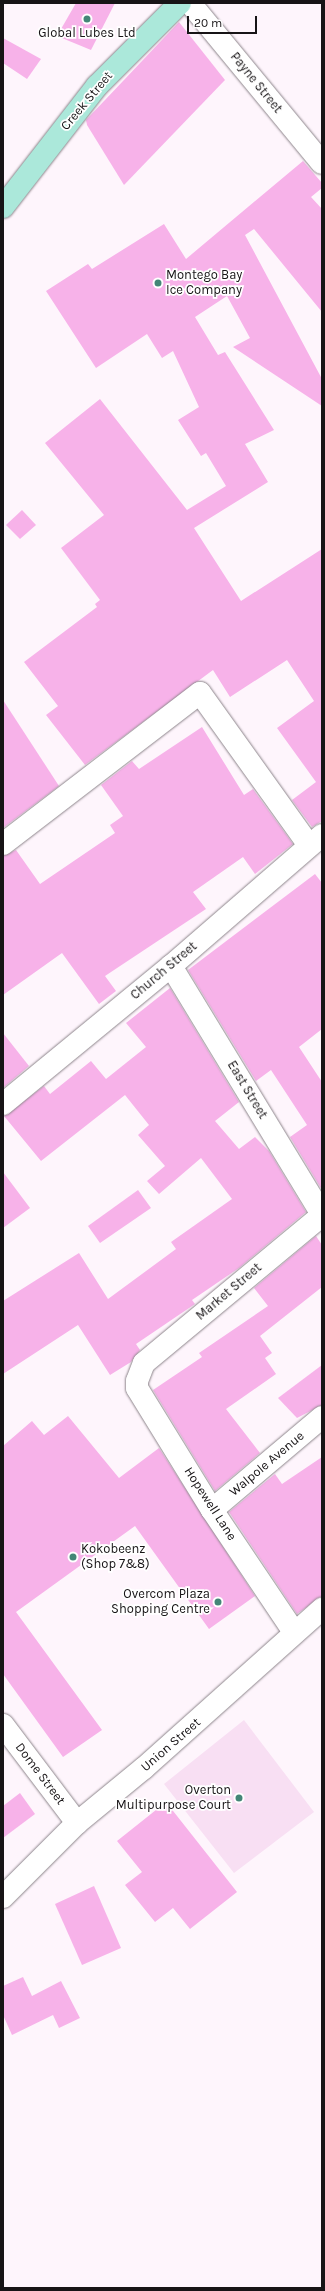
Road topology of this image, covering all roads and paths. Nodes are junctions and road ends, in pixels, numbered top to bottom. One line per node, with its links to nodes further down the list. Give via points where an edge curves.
1 (180, 3): 4 (main road, Creek Street, via 97,86)
2 (190, 3): 3 (street, Payne Street)
3 (322, 163)
4 (3, 207)
5 (316, 840): 6 (street, via 200,693); 7 (street, Church Street)
6 (3, 844)
7 (171, 966): 8 (street, Church Street); 9 (street, East Street)
8 (3, 1104)
9 (322, 1215): 10 (street, Market Street, via 144,1363)
10 (139, 1372): 12 (street, Hopewell Lane, via 138,1388)
11 (322, 1417): 12 (street, Walpole Avenue)
12 (212, 1510): 14 (street, Hopewell Lane)
13 (322, 1609): 14 (street, Union Street)
14 (294, 1632): 16 (street, Union Street, via 225,1698)
15 (3, 1725): 16 (street, Dome Street)
16 (77, 1823): 17 (street, Union Street)
17 (3, 1897)

